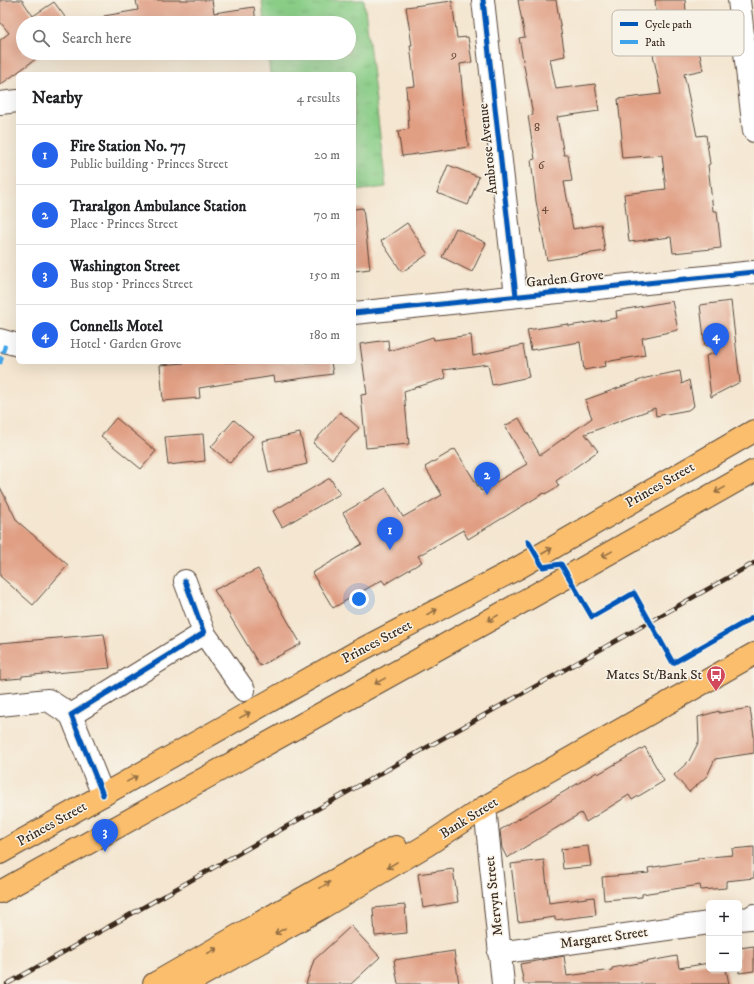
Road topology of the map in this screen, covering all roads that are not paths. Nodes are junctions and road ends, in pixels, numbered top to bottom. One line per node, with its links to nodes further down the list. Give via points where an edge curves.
1 (483, 0): 7 (street, Ambrose Avenue)
2 (745, 10): 5 (street)
3 (16, 101): 4 (street)
4 (0, 103)
5 (754, 131)
6 (754, 272): 7 (street, Garden Grove)
7 (516, 296): 8 (street, Garden Grove)
8 (356, 312)
9 (0, 340): 10 (street)
10 (16, 344)
11 (754, 431): 19 (main road, Princes Street, one-way to 11, via 355,653 518,568)
12 (754, 471): 22 (main road, one-way to 22)
13 (185, 581): 14 (street)
14 (204, 633): 16 (street); 18 (street)
15 (754, 654): 20 (main road, Bank Street)
16 (244, 690)
17 (0, 704): 18 (street, via 48,700)
18 (70, 715): 19 (street)
19 (103, 795): 21 (main road, Princes Street)
20 (485, 807): 26 (street, Mervyn Street); 27 (main road, Bank Street, one-way to 27, via 348,892); 28 (main road, one-way to 20, via 355,869 409,840)
21 (0, 853)
22 (0, 892)
23 (754, 915): 24 (street)
24 (742, 919)
25 (706, 923): 26 (street, Margaret Street)
26 (499, 953): 31 (street, Mervyn Street)
27 (233, 957): 28 (main road, Bank Street); 30 (main road)
28 (187, 980): 29 (main road)
29 (154, 984)
30 (216, 984)
31 (502, 984)

